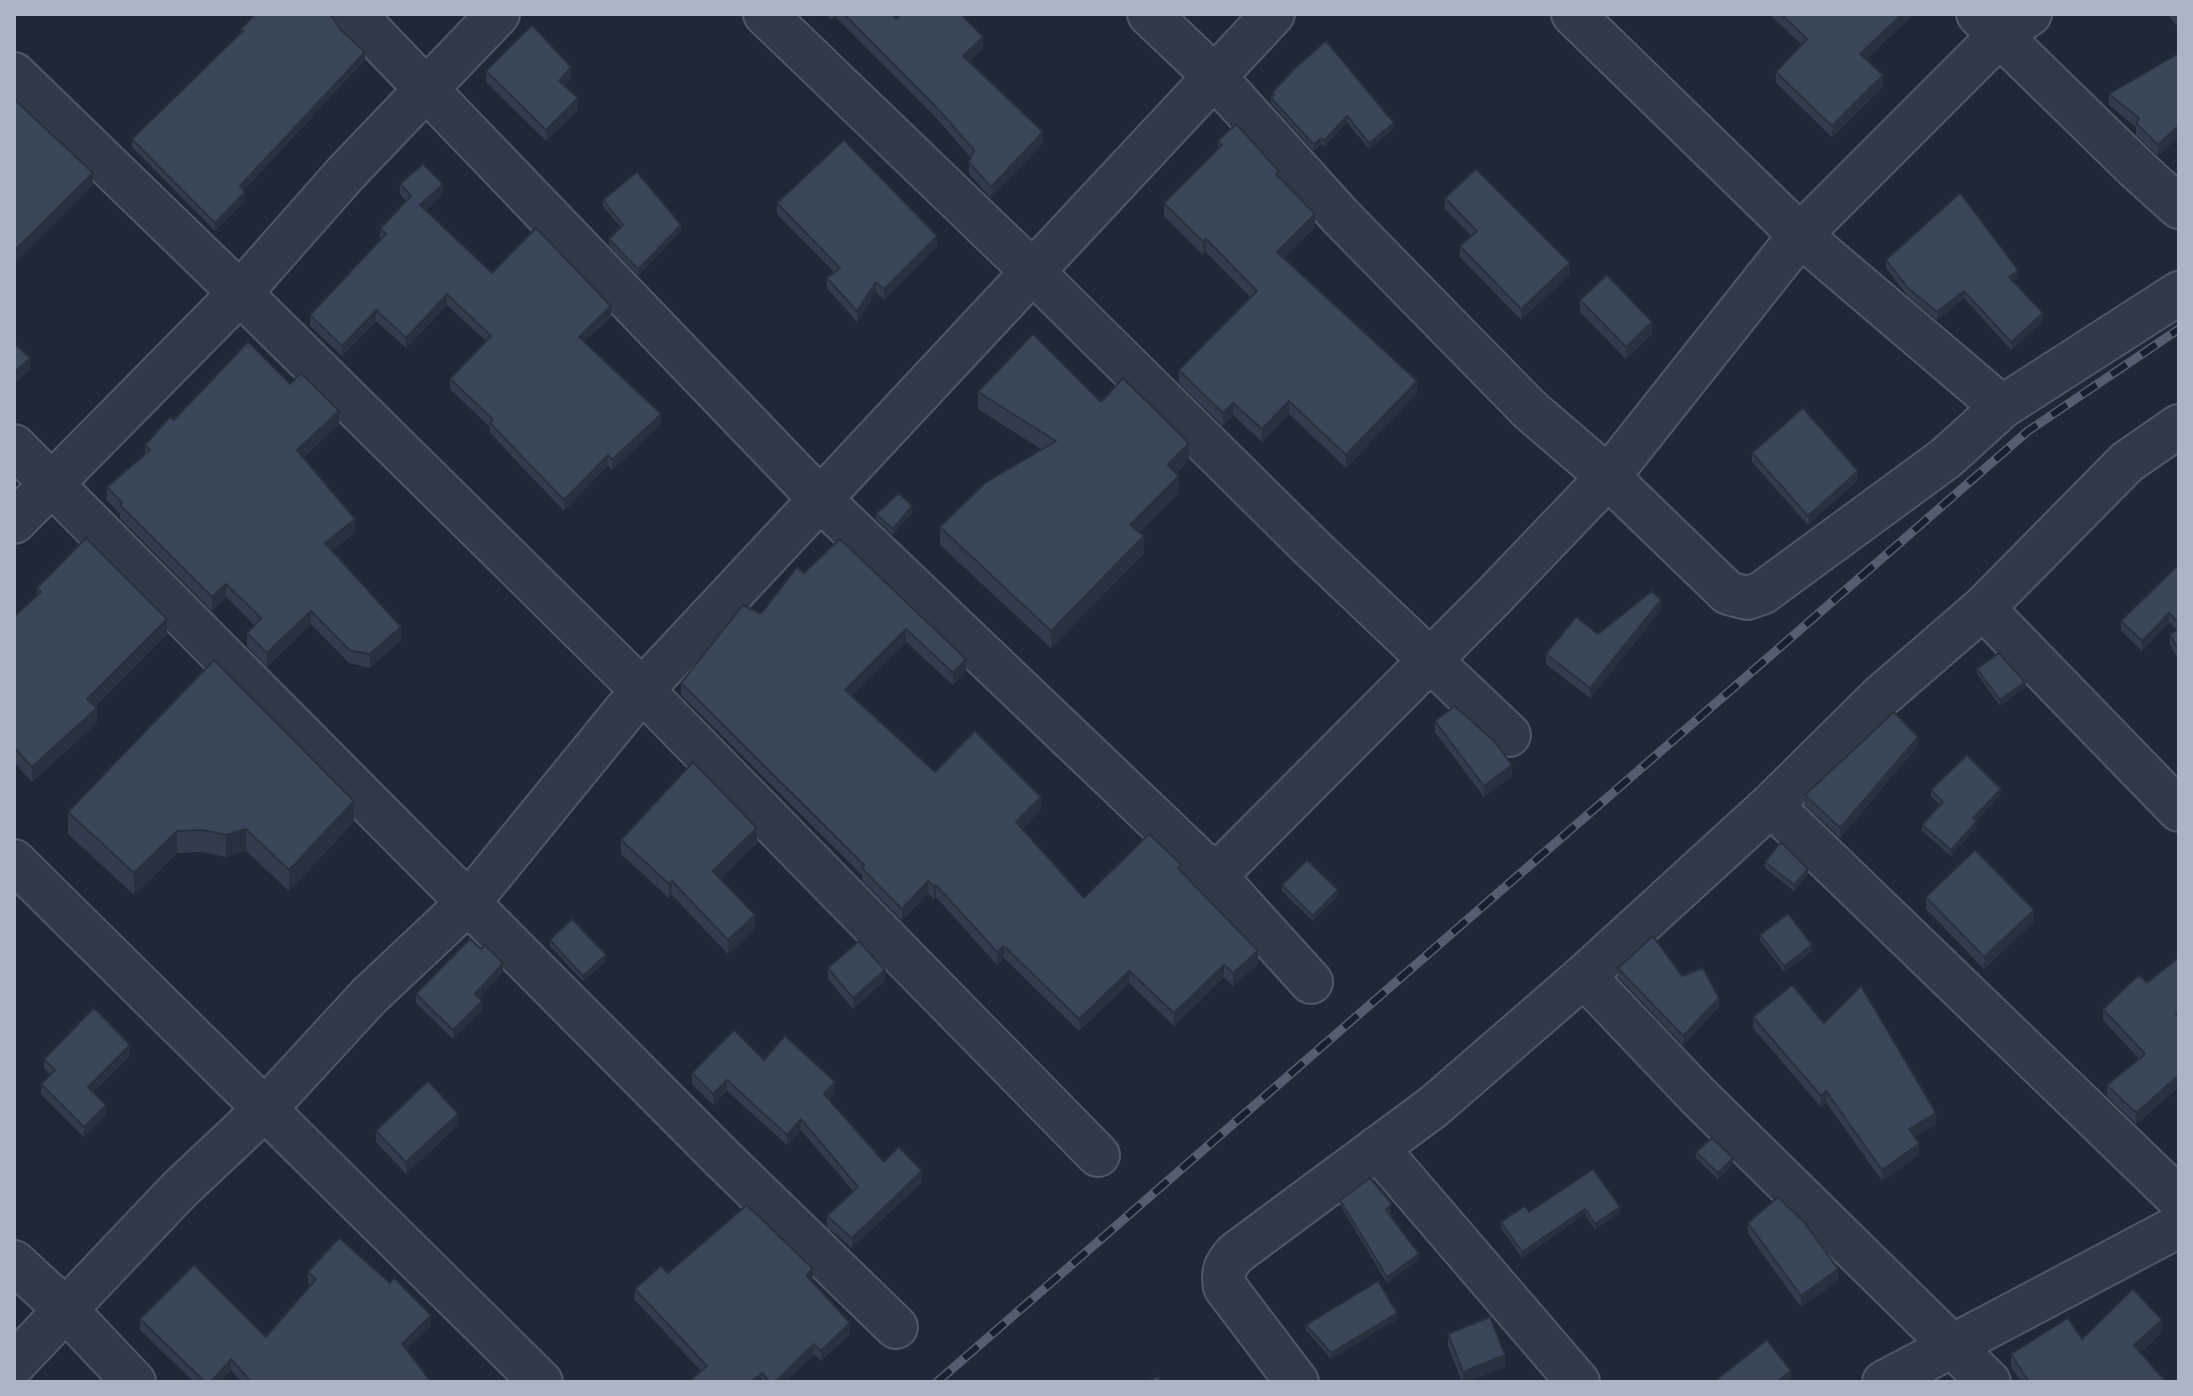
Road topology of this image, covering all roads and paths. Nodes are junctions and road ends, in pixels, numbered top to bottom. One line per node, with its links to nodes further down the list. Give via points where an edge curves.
1 (354, 14): 10 (street)
2 (498, 14): 10 (street)
3 (765, 14): 13 (street)
4 (1149, 14): 9 (street)
5 (1273, 14): 9 (street)
6 (1573, 14): 12 (street)
7 (2003, 21): 11 (street, via 2138,170); 12 (street)
8 (14, 74): 14 (street)
9 (1213, 75): 13 (street); 19 (street, via 1340,216 1530,410)
10 (427, 89): 14 (street); 21 (street)
11 (2179, 207)
12 (1800, 235): 16 (street); 19 (street)
13 (1033, 272): 21 (street); 24 (street)
14 (240, 293): 20 (street); 25 (street)
15 (2179, 293): 16 (street)
16 (2002, 407): 19 (street, via 1946,458 1762,593 1747,598 1728,593)
17 (2179, 426): 23 (street, via 2127,462)
18 (14, 446): 20 (street)
19 (1608, 477): 24 (street)
20 (54, 484): 22 (street); 31 (street)
21 (821, 500): 25 (street); 30 (street)
22 (14, 522)
23 (1983, 608): 27 (street, via 1879,698); 28 (street)
24 (1430, 659): 26 (street); 30 (street)
25 (642, 690): 31 (street); 36 (street)
26 (1509, 735)
27 (1771, 805): 32 (street); 37 (street)
28 (2179, 810)
29 (14, 861): 34 (street)
30 (1215, 876): 33 (street)
31 (469, 902): 34 (street, via 369,996); 41 (street)
32 (1584, 976): 35 (street, via 1433,1107); 42 (street, via 1698,1096)
33 (1311, 982)
34 (265, 1109): 40 (street, via 179,1190); 45 (street)
35 (1377, 1148): 46 (street, via 1236,1253 1222,1274 1225,1287); 47 (street)
36 (1098, 1155)
37 (2179, 1199)
38 (2179, 1226): 42 (street)
39 (14, 1262): 40 (street)
40 (66, 1310): 43 (street); 44 (street)
41 (896, 1327)
42 (1955, 1346): 48 (street); 49 (street)
43 (14, 1364)
44 (134, 1382)
45 (541, 1382)
46 (1297, 1382)
47 (1578, 1382)
48 (1884, 1382)
49 (1989, 1382)

